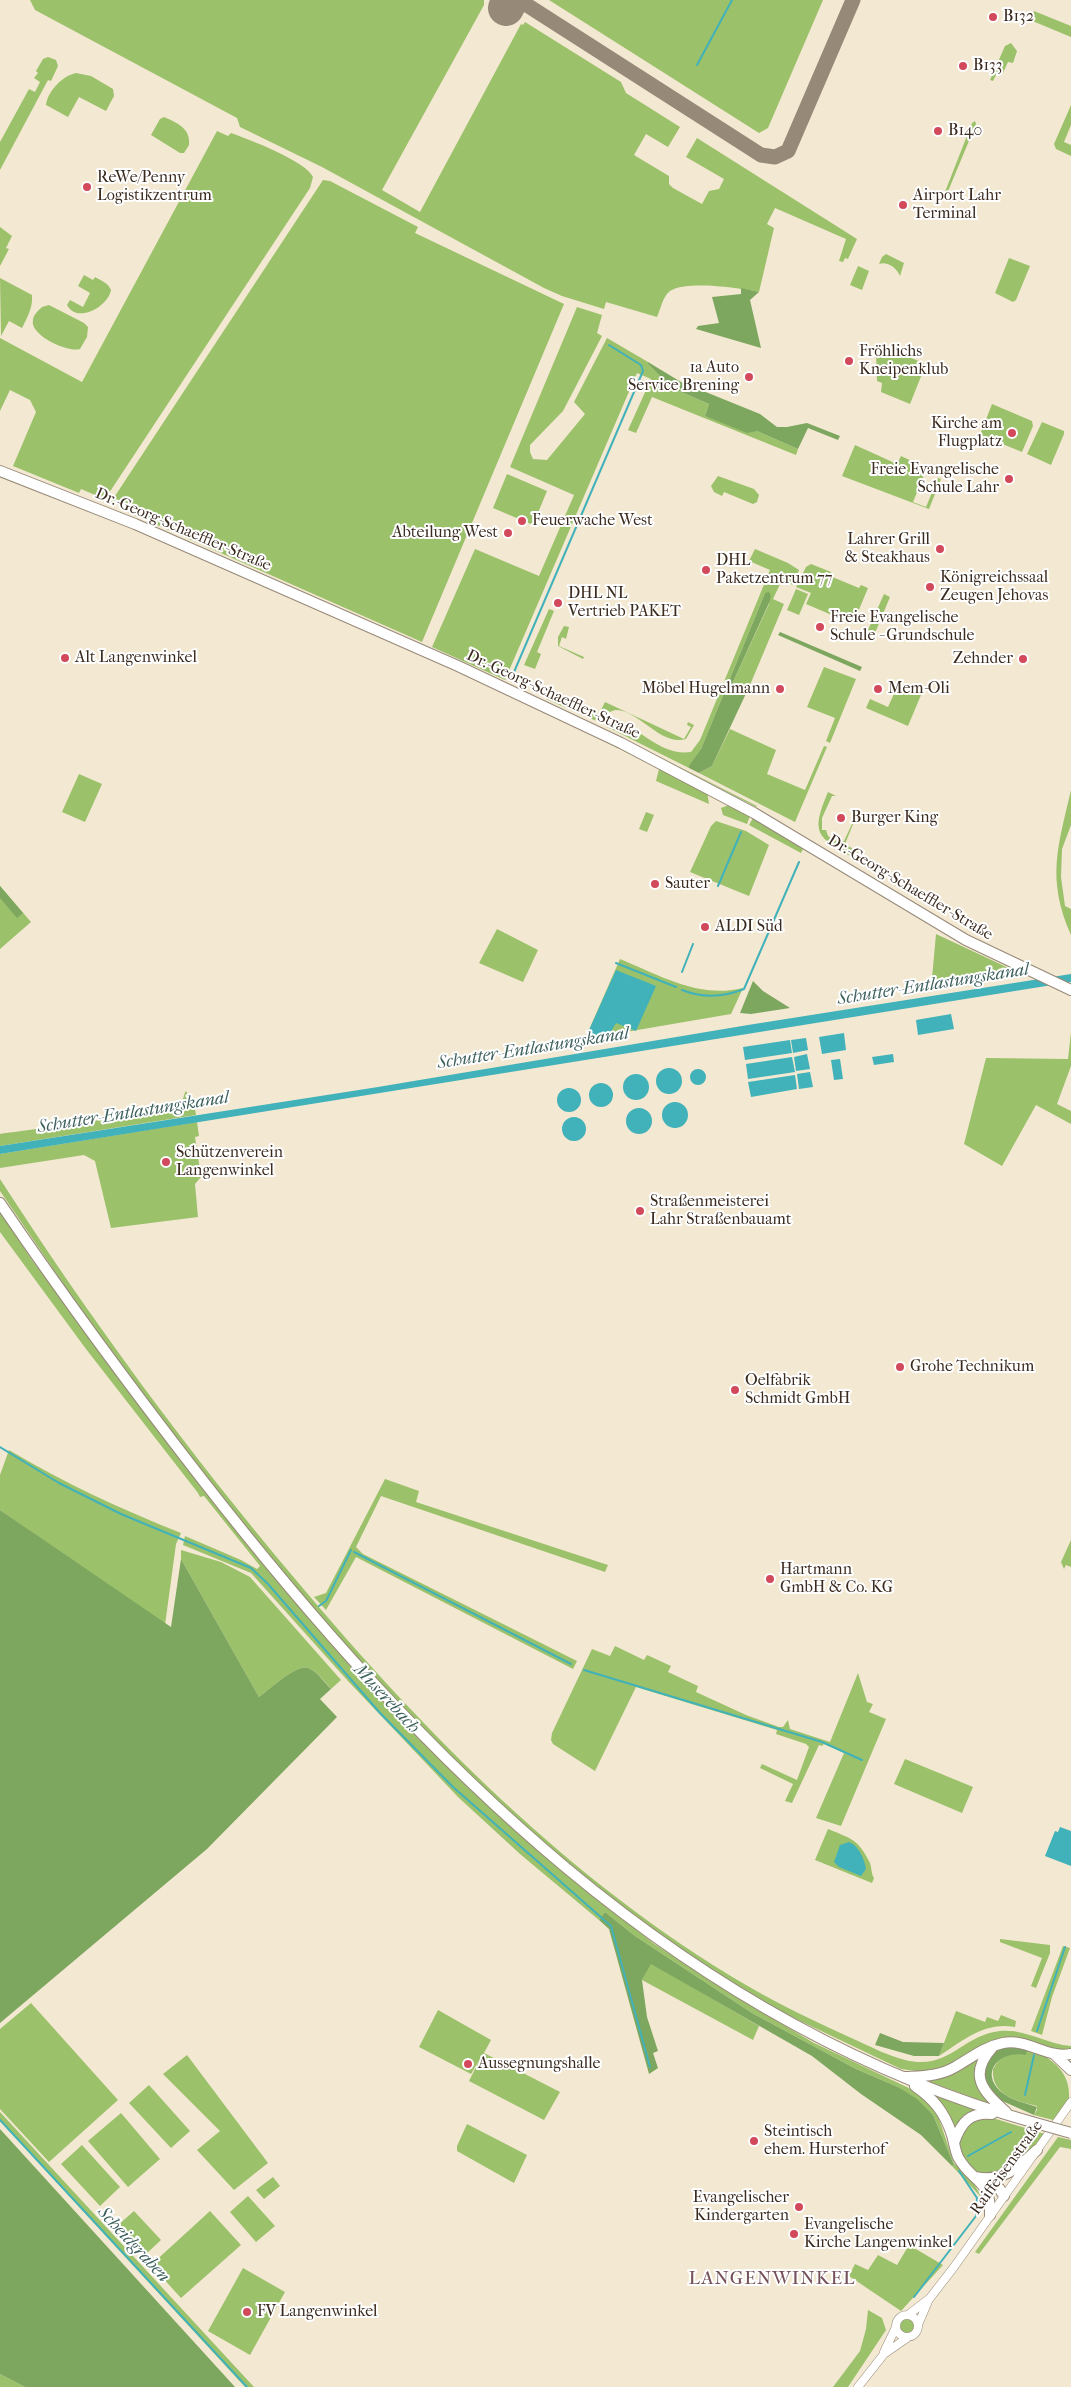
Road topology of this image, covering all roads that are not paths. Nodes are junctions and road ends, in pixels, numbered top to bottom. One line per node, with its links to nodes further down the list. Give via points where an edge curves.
1 (0, 470): 2 (main road, Dr.-Georg-Schaeffler-Straße, via 153,532 450,663 621,743 754,813 966,940)
2 (1069, 989)
3 (0, 1203): 6 (main road, via 55,1284 255,1548 400,1713 455,1769 556,1860 665,1945 771,2013)
4 (994, 2046): 5 (main road, via 1021,2043); 6 (main road, via 937,2074); 8 (main road, via 983,2058 979,2077 988,2096)
5 (1069, 2062)
6 (902, 2077): 8 (main road); 10 (main road, via 940,2107)
7 (1071, 2102): 11 (street, Raiffeisenstraße)
8 (1011, 2116): 9 (main road, bridge); 10 (main road, via 974,2115 960,2126)
9 (1071, 2133)
10 (954, 2143): 12 (main road, via 964,2166)
11 (1037, 2150): 12 (main road, via 1012,2172); 13 (street, Raiffeisenstraße)
12 (982, 2181): 13 (main road, via 999,2188); 14 (main road, via 990,2200)
13 (1004, 2196): 14 (street, Raiffeisenstraße)
14 (990, 2215): 15 (street, Raiffeisenstraße)
15 (930, 2298): 16 (street, Raiffeisenstraße); 17 (street, Raiffeisenstraße)
16 (908, 2315): 17 (street, via 915,2318); 18 (street, via 900,2317)
17 (918, 2325): 19 (street, via 916,2333)
18 (896, 2327): 19 (street, via 900,2336); 20 (street)
19 (907, 2338): 20 (street)
20 (884, 2354): 21 (street)
21 (858, 2387)

